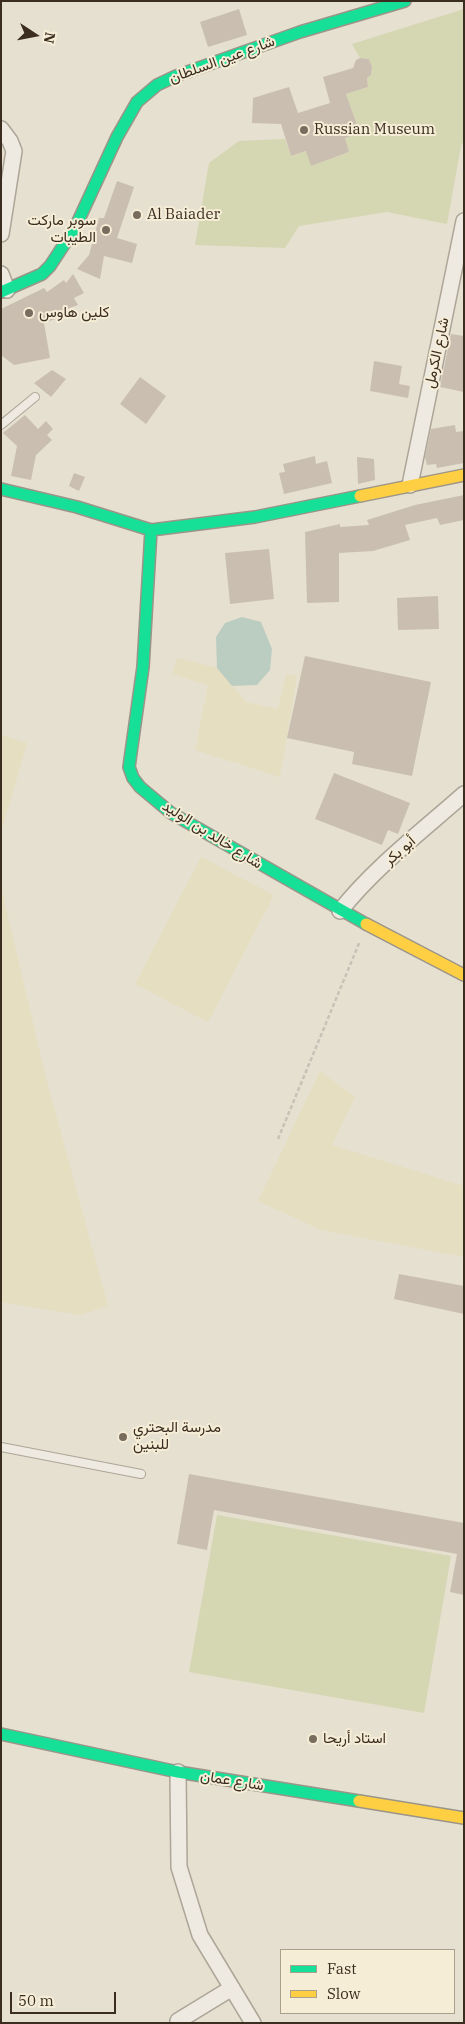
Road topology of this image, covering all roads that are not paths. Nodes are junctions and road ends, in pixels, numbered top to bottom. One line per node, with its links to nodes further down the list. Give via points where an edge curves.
1 (405, 1): 6 (street, شارع عين السلطان, via 300,32 157,85 137,102 116,137 75,228 50,266 42,274)
2 (1, 129): 4 (street, via 14,151)
3 (463, 224): 10 (street, شارع الكرمل)
4 (1, 234)
5 (1, 274): 6 (street)
6 (4, 291)
7 (35, 397): 8 (lane)
8 (1, 425)
9 (464, 475): 10 (street)
10 (410, 485): 12 (street, via 255,517)
11 (1, 489): 12 (street, via 77,507)
12 (151, 530): 14 (street, شارع خالد بن الوليد, via 143,667 129,767 133,778 171,813)
13 (464, 794): 14 (street, أبو بكر, via 391,858)
14 (340, 911): 15 (street, شارع خالد بن الوليد)
15 (464, 976)
16 (1, 1448): 17 (lane)
17 (141, 1474)
18 (1, 1734): 19 (street, شارع عمان)
19 (178, 1772): 20 (street, شارع عمان); 21 (street, via 180,1867 200,1935)
20 (464, 1818)
21 (232, 1988): 22 (street); 23 (street)
22 (179, 2023)
23 (253, 2023)

